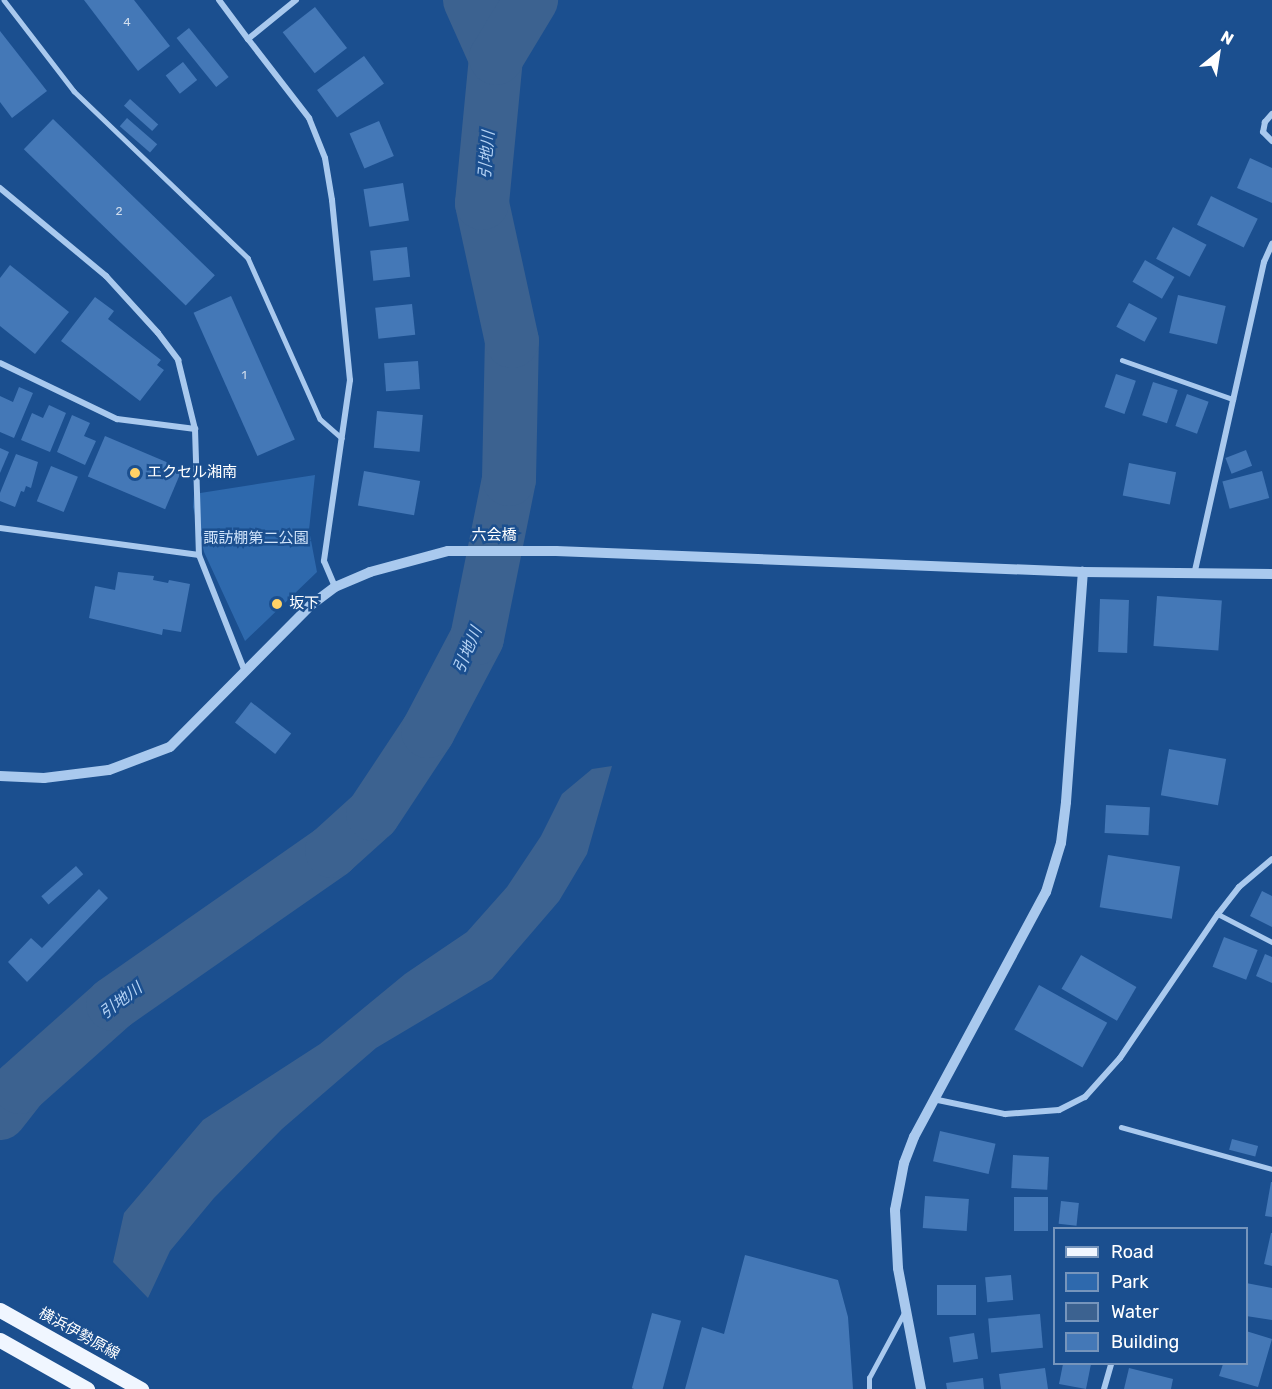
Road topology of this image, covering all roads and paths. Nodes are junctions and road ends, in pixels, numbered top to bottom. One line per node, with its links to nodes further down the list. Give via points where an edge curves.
1 (4, 0): 13 (lane, via 74,91 248,258 320,419)
2 (219, 0): 4 (street)
3 (296, 0): 4 (street)
4 (248, 39): 13 (street, via 309,118 325,158 333,200 350,380)
5 (1272, 114): 6 (street, via 1263,132)
6 (1272, 141)
7 (0, 188): 12 (street, via 106,276 158,333 178,360)
8 (1272, 244): 11 (street, via 1264,262)
9 (1122, 360): 11 (lane)
10 (0, 363): 12 (street, via 117,419)
11 (1233, 399): 17 (street)
12 (195, 429): 15 (street)
13 (343, 438): 19 (street, via 324,561)
14 (0, 528): 15 (street)
15 (199, 555): 20 (street)
16 (1083, 572): 17 (street, 六会橋); 19 (street, 六会橋, via 448,550 370,572); 25 (street, via 1061,843 1046,892)
17 (1194, 574): 18 (street, 六会橋)
18 (1272, 574)
19 (335, 587): 20 (street, 六会橋, via 311,604)
20 (244, 669): 21 (street, 六会橋, via 170,747 109,770 44,778)
21 (0, 776)
22 (1272, 859): 23 (street, via 1239,887)
23 (1218, 914): 24 (lane); 25 (street, via 1120,1058 1086,1097 1059,1110 1005,1114)
24 (1272, 942)
25 (932, 1099): 28 (street, via 904,1162 895,1210 898,1268)
26 (1121, 1127): 27 (lane)
27 (1272, 1169)
28 (906, 1308): 34 (lane, via 869,1378); 35 (street)
29 (0, 1310): 33 (main road, 横浜伊勢原線)
30 (0, 1340): 32 (main road)
31 (1111, 1365): 36 (street)
32 (87, 1389)
33 (141, 1389)
34 (869, 1389)
35 (921, 1389)
36 (1104, 1389)

